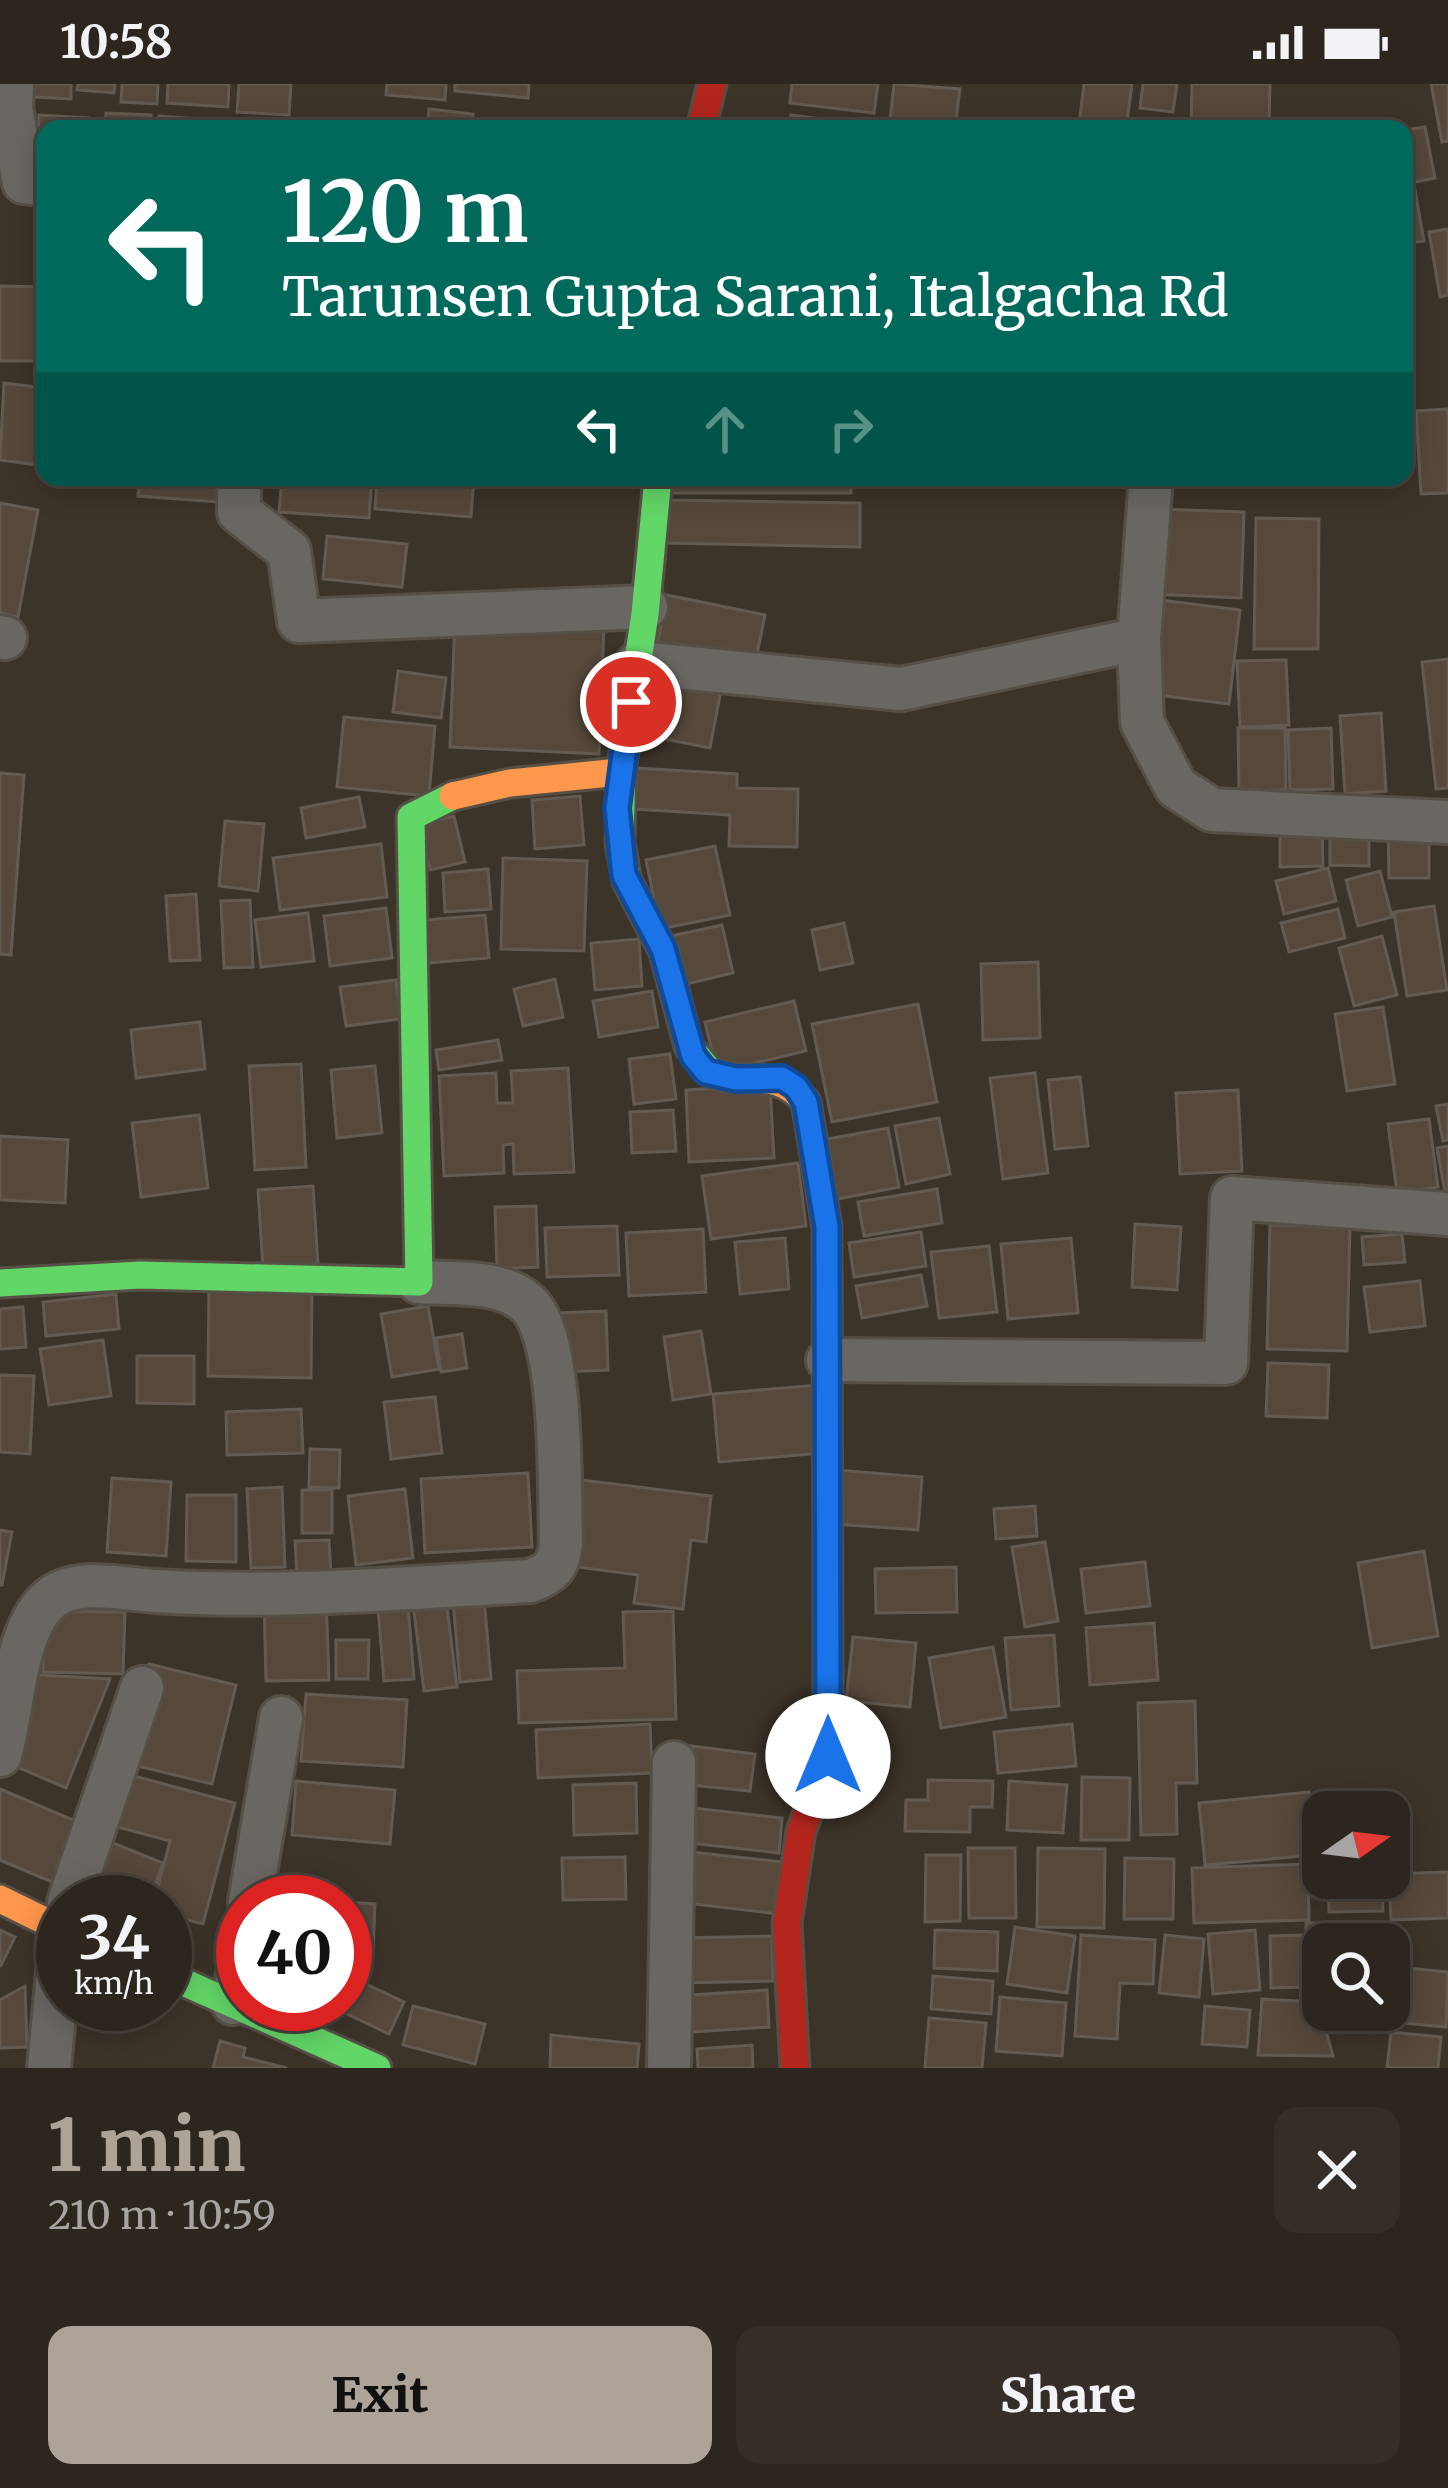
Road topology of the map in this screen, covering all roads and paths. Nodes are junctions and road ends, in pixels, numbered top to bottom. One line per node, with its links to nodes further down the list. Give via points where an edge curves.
1 (12, 84): 4 (street, via 24,182)
2 (712, 84): 3 (street)
3 (703, 120)
4 (36, 183)
5 (239, 486): 8 (street, via 239,512 289,551 299,621)
6 (657, 486): 8 (street)
7 (1149, 486): 9 (street)
8 (646, 607): 10 (street)
9 (1139, 638): 10 (street, via 901,689); 12 (street, via 1150,743 1176,787 1213,810)
10 (638, 663): 11 (street)
11 (619, 772): 14 (street, via 491,788 429,802 411,817); 16 (street, via 624,875 663,949 693,1056 706,1072 782,1078 806,1102 827,1227)
12 (1448, 822)
13 (1448, 1214): 16 (street, via 1232,1198 1226,1363)
14 (418, 1282): 15 (street, via 140,1275); 19 (street, via 494,1287 525,1300 543,1322 552,1360 559,1563 530,1581 309,1593 57,1593 31,1623)
15 (0, 1283)
16 (828, 1360): 30 (street, via 828,1756 802,1832 787,1923)
17 (142, 1688): 21 (street)
18 (281, 1718): 22 (street)
19 (0, 1755)
20 (674, 1763): 29 (street)
21 (79, 1875)
22 (255, 1875)
23 (0, 1899): 24 (street)
24 (36, 1911)
25 (53, 2031): 27 (street)
26 (295, 2031): 28 (street)
27 (49, 2068)
28 (377, 2068)
29 (669, 2068)
30 (795, 2068)

